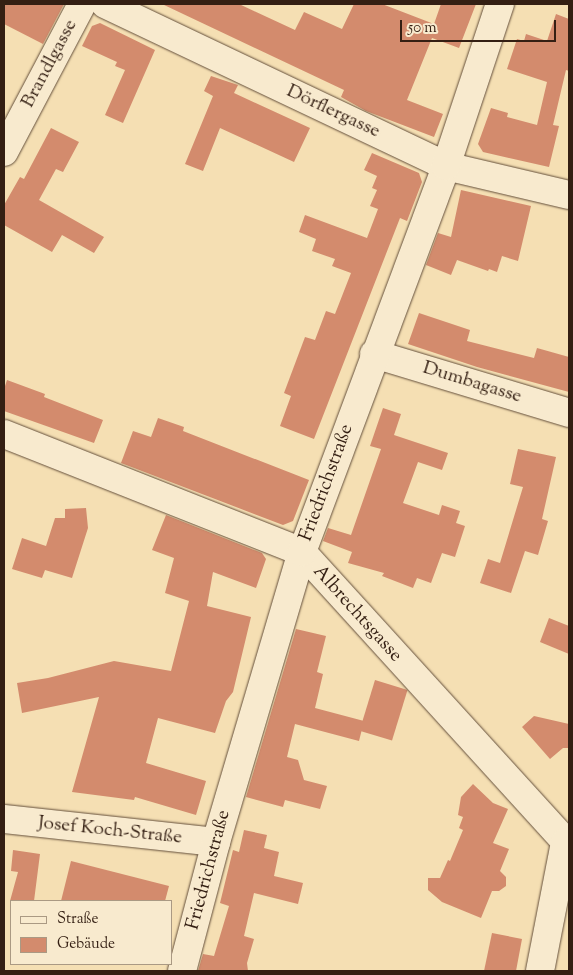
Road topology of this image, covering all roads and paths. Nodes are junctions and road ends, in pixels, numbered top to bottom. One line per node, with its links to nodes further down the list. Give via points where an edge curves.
1 (82, 4): 4 (street, Brandlgasse)
2 (105, 4): 5 (street, Dörflergasse)
3 (500, 4): 5 (street, Friedrichstraße)
4 (4, 152)
5 (446, 166): 6 (street, Dörflergasse); 7 (street, Friedrichstraße)
6 (569, 194)
7 (374, 354): 8 (street, Dumbagasse); 10 (street, Friedrichstraße)
8 (569, 413)
9 (4, 434): 10 (street, Albrechtsgasse)
10 (302, 552): 12 (street, Friedrichstraße); 13 (street, Albrechtsgasse)
11 (4, 819): 12 (street, Josef Koch-Straße)
12 (216, 842): 14 (street, Friedrichstraße)
13 (567, 843): 15 (street)
14 (182, 971)
15 (540, 971)

